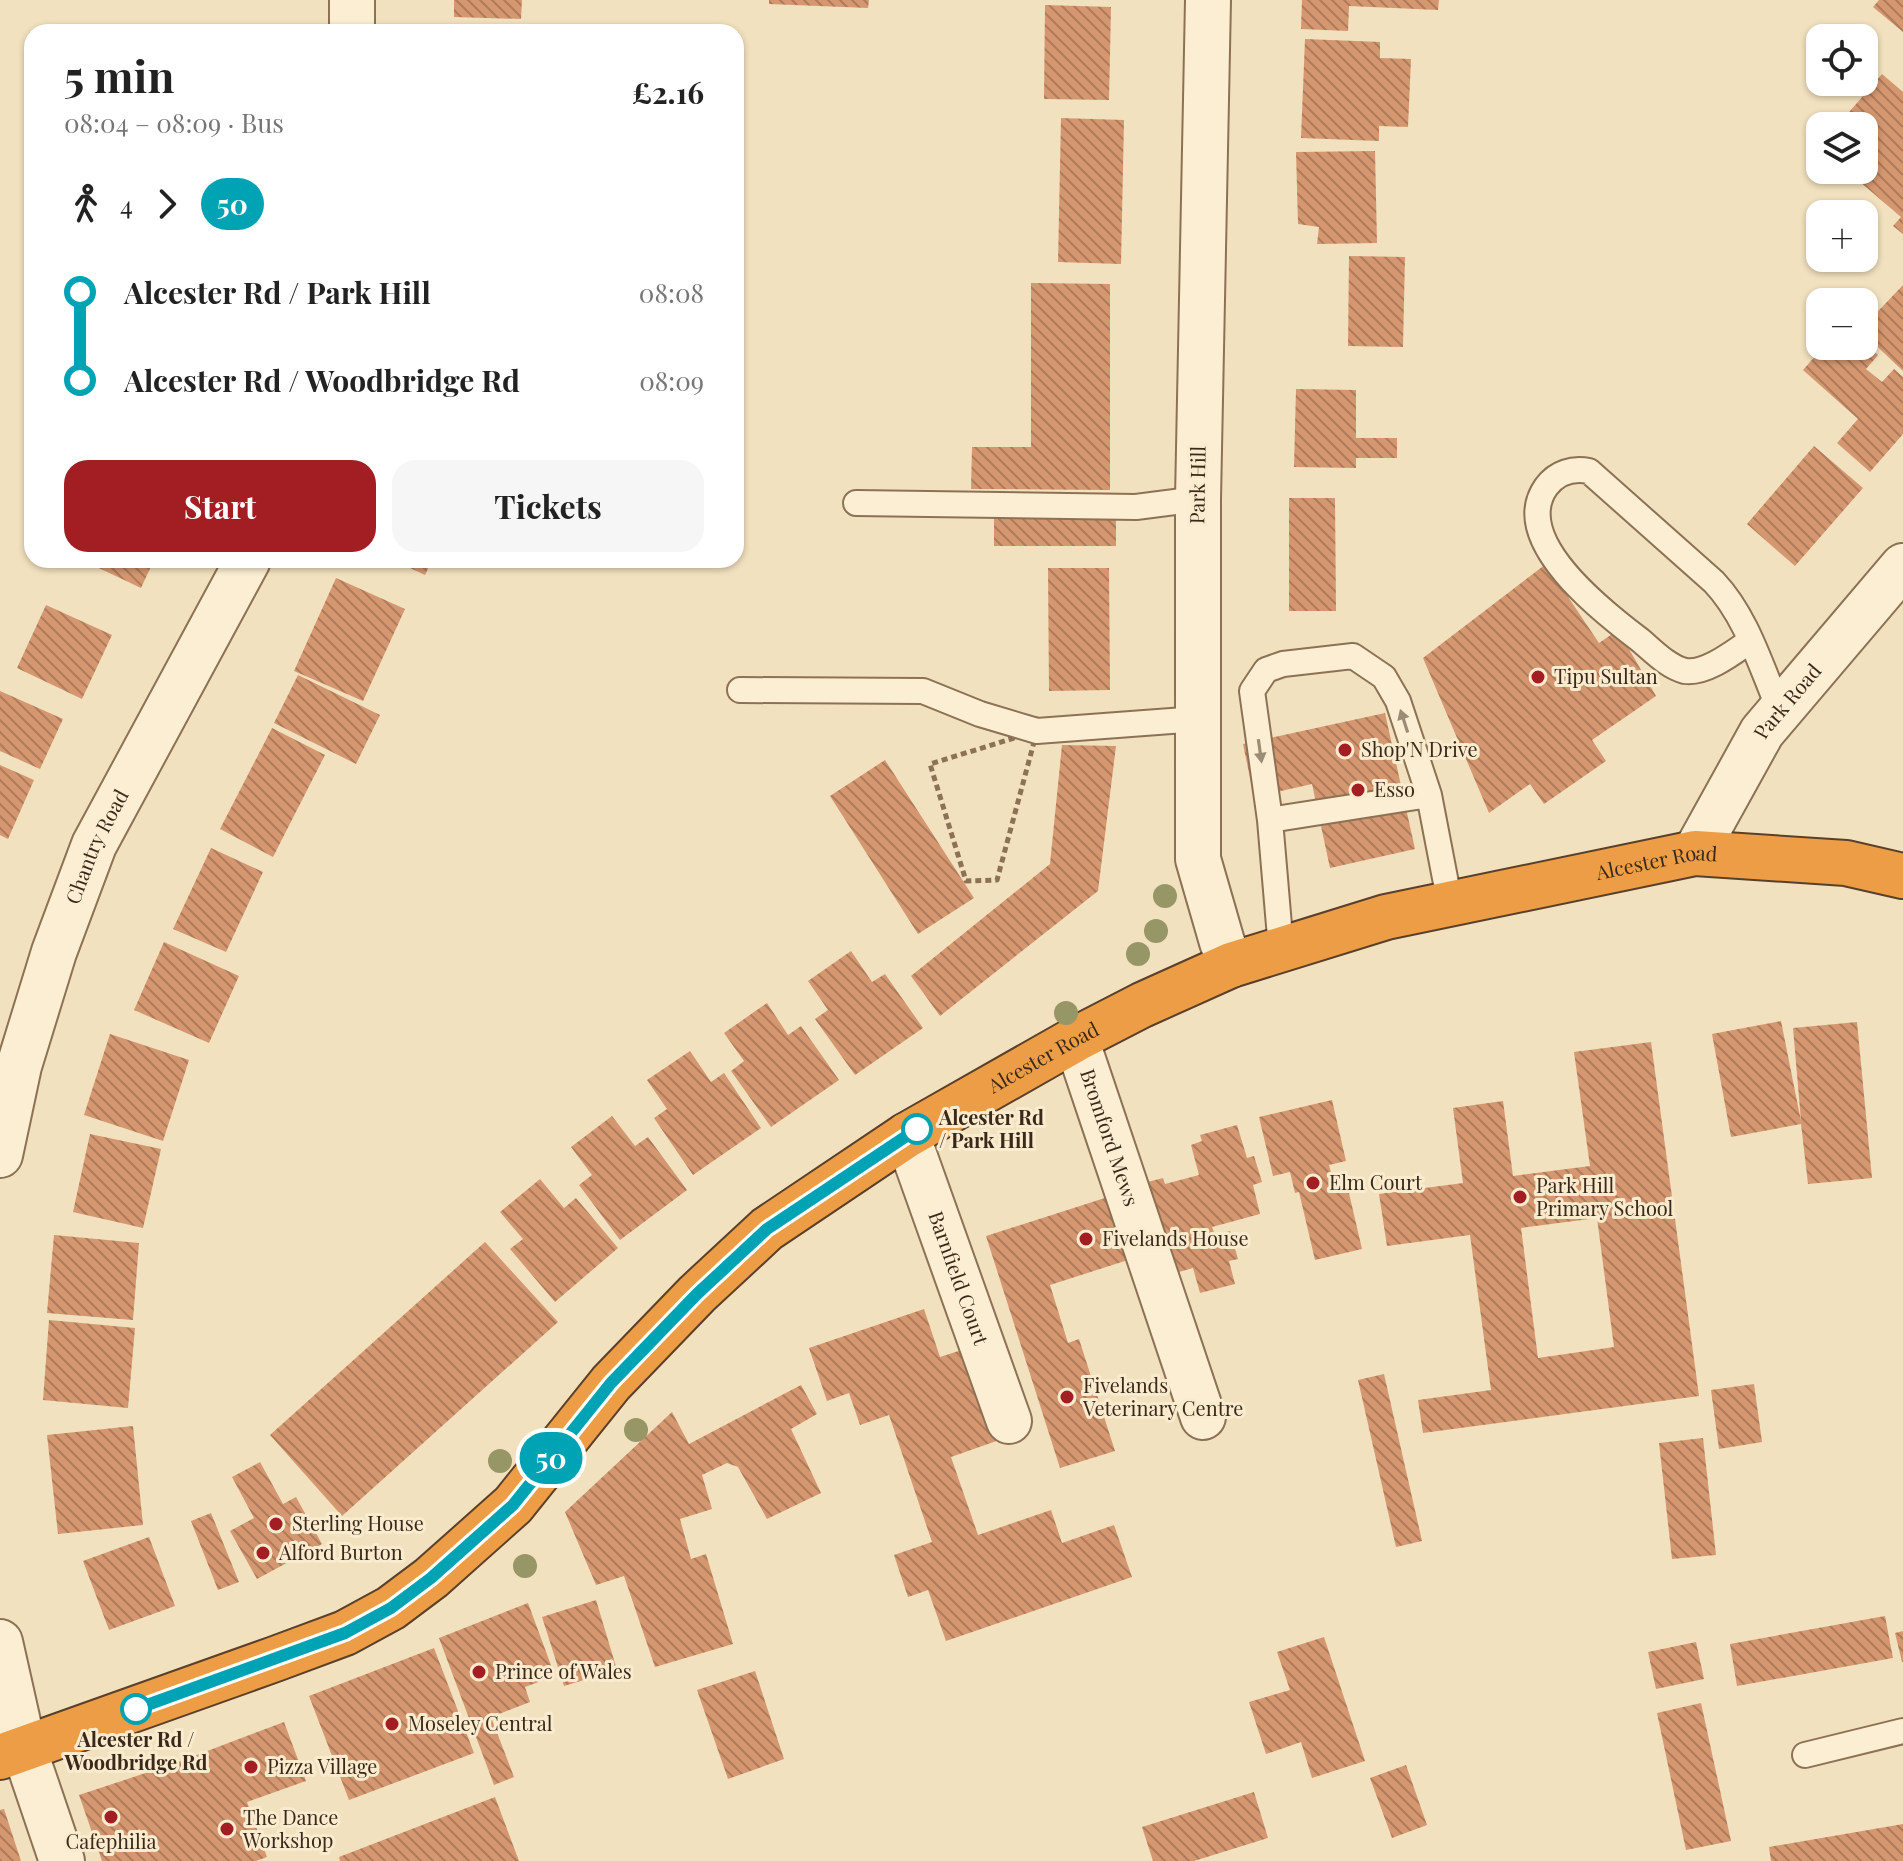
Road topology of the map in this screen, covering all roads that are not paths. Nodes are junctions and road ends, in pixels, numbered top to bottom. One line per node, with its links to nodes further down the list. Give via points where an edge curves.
1 (352, 0): 3 (street)
2 (1208, 0): 4 (street, Park Hill)
3 (352, 24)
4 (1198, 499): 5 (lane, via 1136,507); 11 (street, Park Hill)
5 (856, 503)
6 (1903, 566): 10 (street, Park Road)
7 (244, 568): 21 (street, Chantry Road, via 94,845 19,1066)
8 (1750, 641): 8 (lane, via 1728,597 1599,478 1579,469 1549,483 1538,511 1541,533 1585,596 1614,620 1684,671 1724,659); 10 (lane)
9 (740, 690): 11 (lane, via 923,691 1037,731)
10 (1780, 711): 14 (street, Park Road, via 1762,732)
11 (1198, 719): 18 (street, Park Hill, via 1198,859)
12 (1429, 795): 13 (lane); 13 (lane, one-way to 13, via 1398,701 1384,677 1353,656 1283,664 1266,670 1252,691); 16 (lane)
13 (1270, 820): 17 (lane)
14 (1695, 853): 15 (highway, Alcester Road, via 1846,863); 16 (highway, Alcester Road)
15 (1903, 876)
16 (1450, 904): 17 (highway, Alcester Road)
17 (1281, 949): 18 (highway, Alcester Road)
18 (1231, 965): 19 (highway, Alcester Road)
19 (1076, 1039): 20 (highway, Alcester Road); 22 (street, Bromford Mews)
20 (907, 1135): 23 (street, Barnfield Court); 26 (highway, Alcester Road, via 767,1229 611,1383 513,1505 391,1608 345,1633)
21 (0, 1155)
22 (1203, 1417)
23 (1009, 1421)
24 (0, 1642): 26 (street)
25 (1903, 1731): 27 (lane)
26 (12, 1753): 28 (street)
27 (1805, 1755)
28 (62, 1861)

